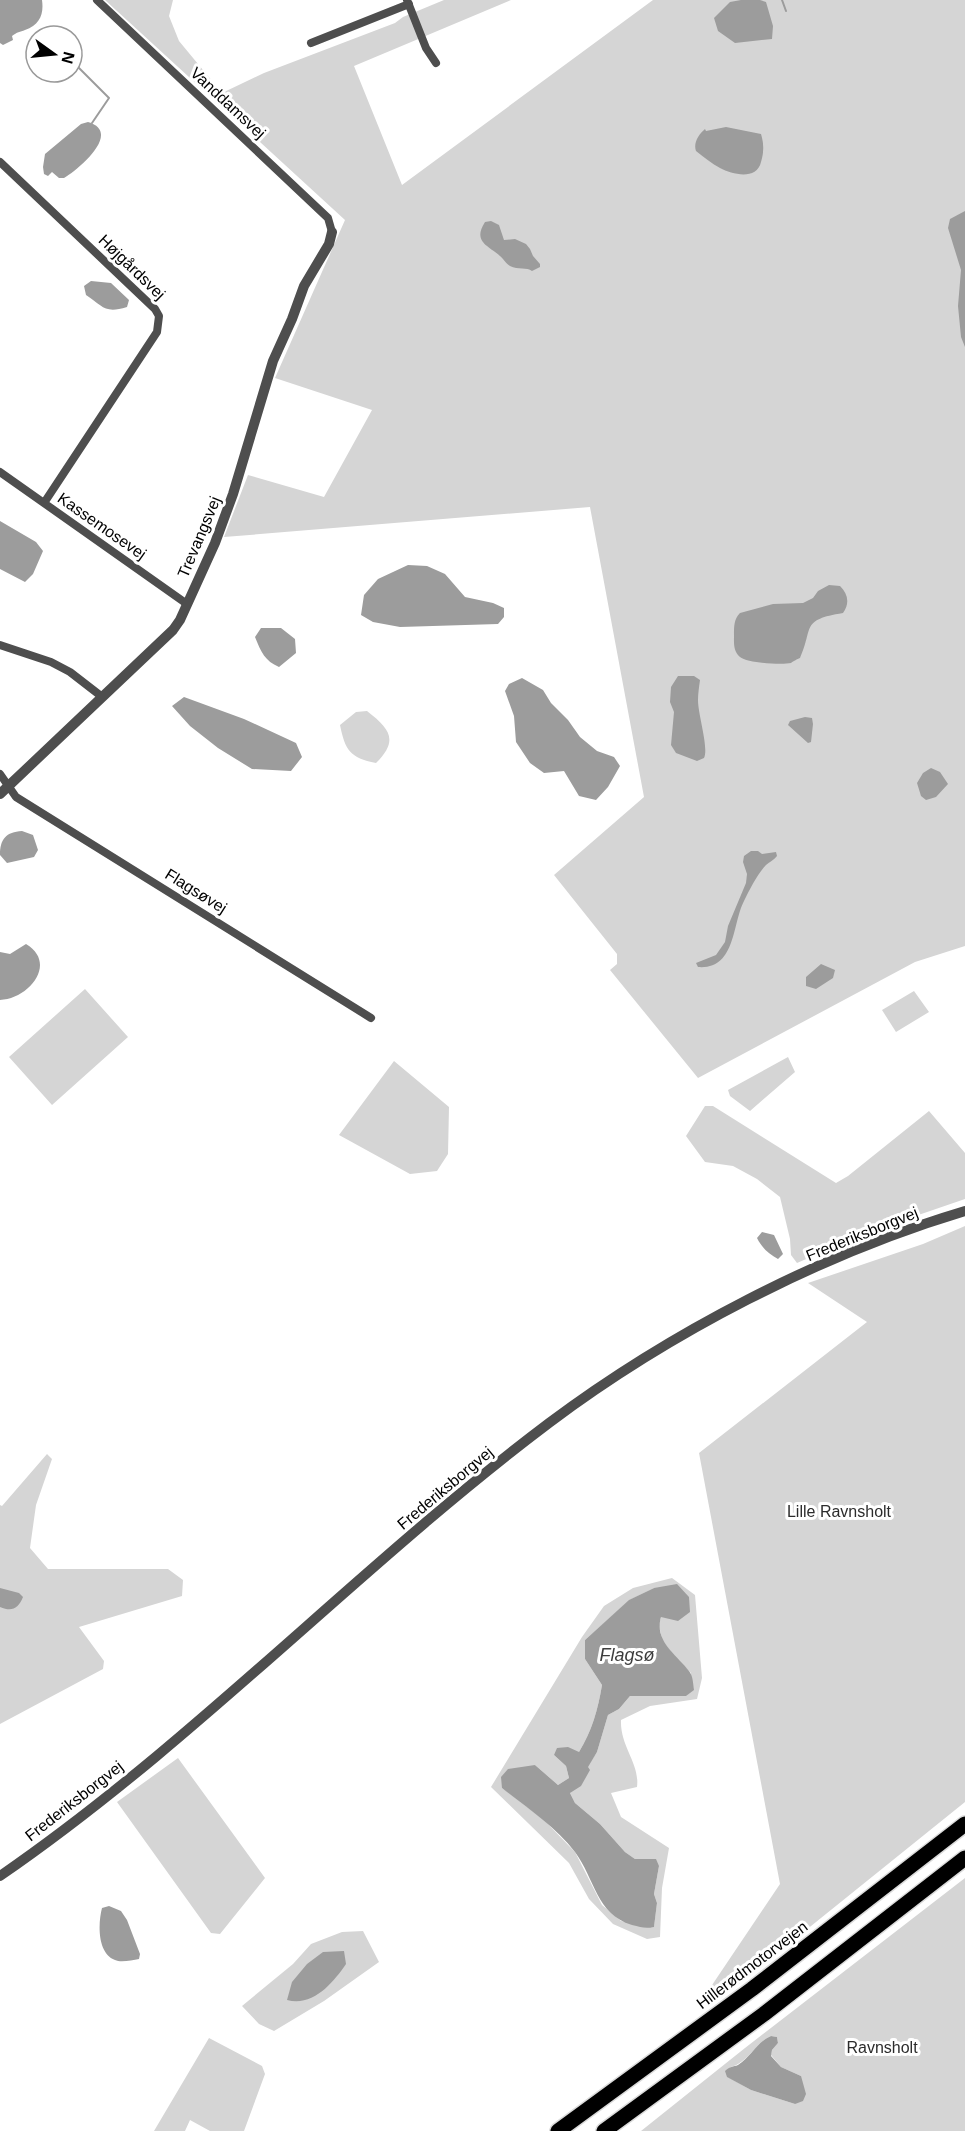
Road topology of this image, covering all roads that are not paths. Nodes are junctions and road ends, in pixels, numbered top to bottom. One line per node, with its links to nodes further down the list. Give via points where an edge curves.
1 (97, 0): 6 (street, Vanddamsvej, via 328,218)
2 (408, 2): 3 (street); 4 (street)
3 (311, 43)
4 (436, 63)
5 (0, 162): 8 (street, Højgårdsvej, via 159,316 157,332)
6 (332, 232): 9 (street, Trevangsvej, via 304,286 273,361 233,494)
7 (0, 472): 8 (street, Kassemosevej)
8 (44, 503): 9 (street, Kassemosevej)
9 (187, 604): 11 (street, Trevangsvej, via 173,630)
10 (0, 645): 11 (street, via 51,662)
11 (101, 696): 13 (street, Trevangsvej)
12 (0, 774): 13 (street, Flagsøvej)
13 (9, 786): 14 (street, Trevangsvej); 15 (street, Flagsøvej, via 16,797)
14 (0, 794)
15 (371, 1018)
16 (965, 1211): 19 (street, Frederiksborgvej, via 858,1250 771,1288 613,1378 481,1476 171,1743)
17 (965, 1824): 20 (highway, Hillerødmotorvejen, via 752,1989)
18 (965, 1858): 21 (highway)
19 (0, 1876)
20 (558, 2131)
21 (604, 2131)

